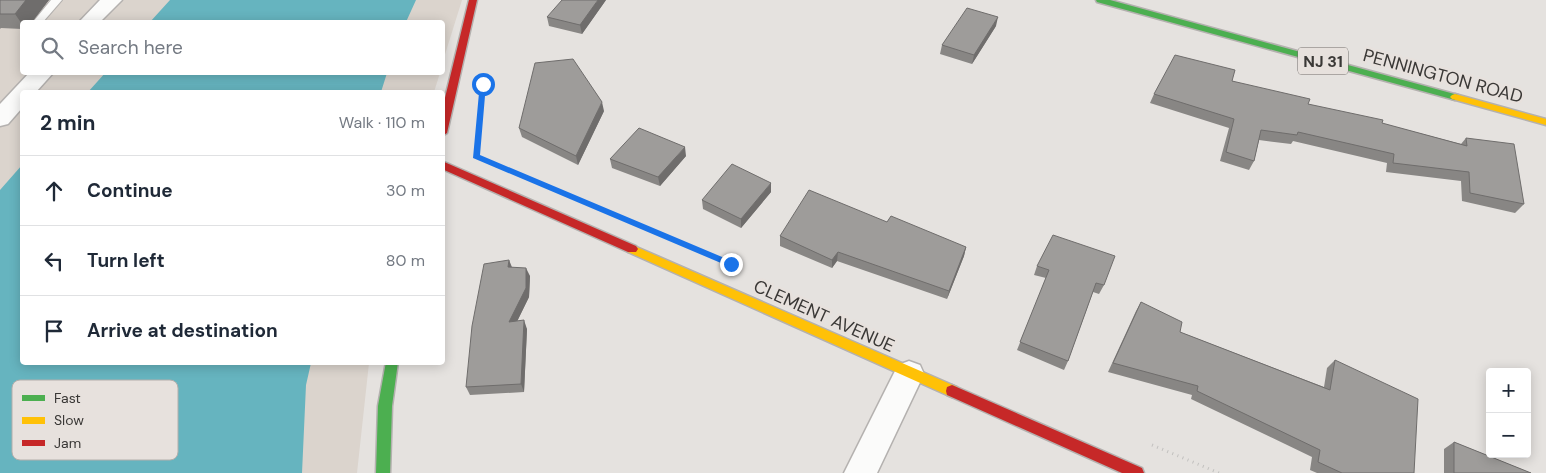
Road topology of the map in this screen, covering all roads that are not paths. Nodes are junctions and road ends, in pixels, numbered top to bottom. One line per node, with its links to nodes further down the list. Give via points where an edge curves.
1 (57, 0): 5 (lane)
2 (112, 0): 6 (street)
3 (474, 0): 11 (street)
4 (1100, 0): 12 (street, PENNINGTON ROAD / NJ 31)
5 (40, 20)
6 (91, 20)
7 (40, 75): 8 (street)
8 (26, 90)
9 (20, 96): 10 (street)
10 (0, 118)
11 (445, 121)
12 (1546, 122)
13 (445, 166): 15 (street, CLEMENT AVENUE)
14 (392, 365): 16 (street)
15 (909, 374): 17 (street); 18 (street, CLEMENT AVENUE)
16 (383, 473)
17 (860, 473)
18 (1137, 473)

